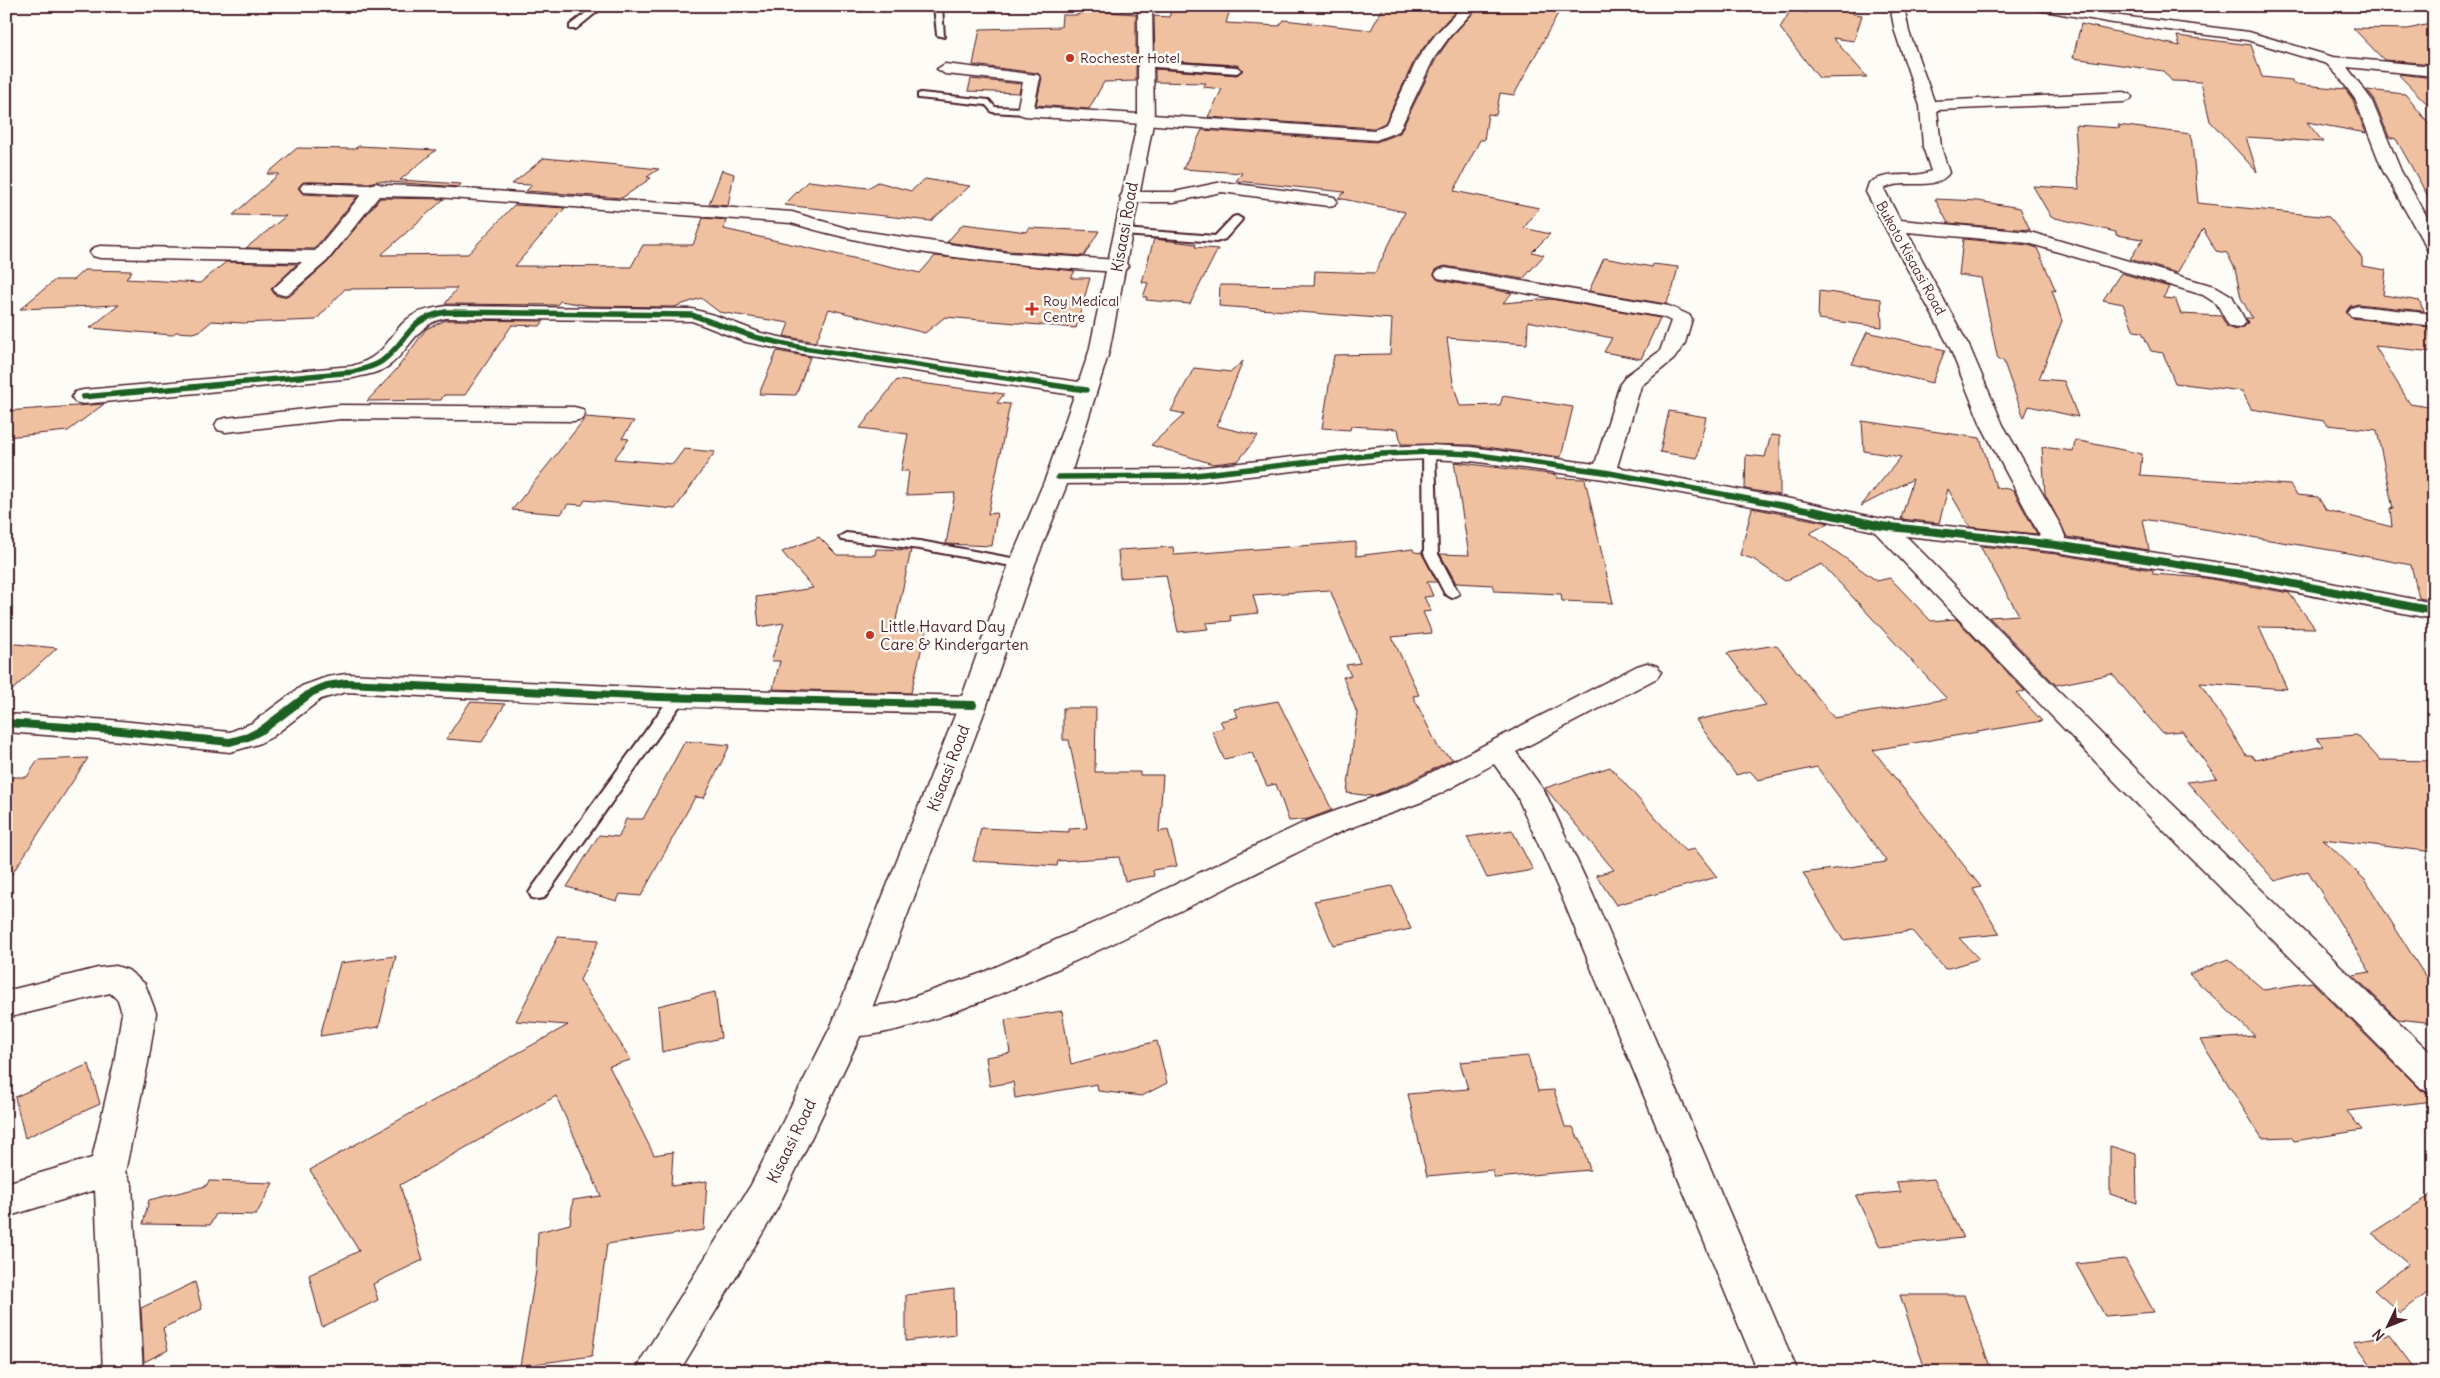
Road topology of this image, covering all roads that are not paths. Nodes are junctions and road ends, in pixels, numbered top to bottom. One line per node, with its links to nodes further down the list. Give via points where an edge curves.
1 (600, 6): 7 (lane)
2 (938, 6): 8 (lane)
3 (1145, 6): 10 (street, Kisaasi Road)
4 (1471, 6): 18 (street, via 1427,56 1393,127 1383,133 1366,136)
5 (1897, 6): 16 (street, Bukoto Kisaasi Road, via 1902,32)
6 (2039, 6): 9 (street, via 2250,36)
7 (573, 27)
8 (941, 35)
9 (2332, 61): 13 (street); 26 (street, via 2344,72 2370,111 2392,171)
10 (1144, 64): 12 (lane); 18 (street, Kisaasi Road)
11 (945, 69): 17 (street, via 1032,78)
12 (1238, 70)
13 (2434, 71)
14 (921, 96): 17 (lane, via 989,103 992,109)
15 (2124, 97): 16 (street)
16 (1928, 106): 24 (street, Bukoto Kisaasi Road, via 1932,147 1940,173 1928,178 1890,179 1875,187)
17 (1025, 111): 18 (street)
18 (1146, 120): 21 (street, Kisaasi Road)
19 (309, 188): 20 (street)
20 (376, 188): 28 (street); 29 (street, via 792,218 847,234 1009,259)
21 (1129, 197): 22 (street, via 1174,197 1222,187); 25 (street, Kisaasi Road)
22 (1328, 201)
23 (1237, 219): 25 (lane, via 1216,239)
24 (1893, 225): 34 (street, via 2048,242 2210,291 2225,300); 46 (street, Bukoto Kisaasi Road, via 1960,348 1992,425 2049,526)
25 (1124, 232): 29 (street, Kisaasi Road)
26 (2434, 245)
27 (100, 252): 28 (street)
28 (320, 257): 31 (street)
29 (1118, 266): 36 (street, Kisaasi Road, via 1099,352)
30 (1445, 274): 42 (street, via 1669,312 1682,319 1667,356 1638,375 1631,384)
31 (284, 289)
32 (2358, 312): 33 (street)
33 (2434, 320)
34 (2236, 322)
35 (353, 372): 36 (street, via 384,360 418,320 434,313 692,315 762,339 860,357); 37 (street); 38 (street)
36 (1086, 390): 43 (street, Kisaasi Road)
37 (83, 397)
38 (341, 412): 39 (street); 40 (street)
39 (574, 414)
40 (226, 425)
41 (1429, 452): 42 (street, via 1514,458); 43 (street, via 1382,454 1187,476); 48 (lane, via 1432,554)
42 (1604, 472): 44 (street)
43 (1058, 477): 47 (street, Kisaasi Road)
44 (1882, 526): 46 (street); 58 (street, via 2129,779)
45 (846, 537): 47 (lane, via 920,545)
46 (2056, 545): 49 (street, via 2247,575)
47 (1022, 564): 52 (street, Kisaasi Road)
48 (1452, 594)
49 (2434, 611)
50 (1647, 672): 54 (street)
51 (676, 700): 52 (street); 53 (street, via 331,684 299,699 263,731 248,739 230,742); 55 (lane)
52 (973, 706): 57 (street, Kisaasi Road)
53 (6, 724)
54 (1499, 750): 57 (street, via 1415,794 1316,830 994,982 896,1017); 63 (street, via 1530,792 1577,895)
55 (538, 893)
56 (6, 1005): 59 (street, via 116,979 133,993 139,1014)
57 (849, 1024): 62 (street, Kisaasi Road, via 764,1196)
58 (2434, 1079)
59 (106, 1176): 60 (street, via 94,1174); 61 (street, via 113,1185)
60 (6, 1200)
61 (124, 1372)
62 (656, 1372)
63 (1778, 1372)

